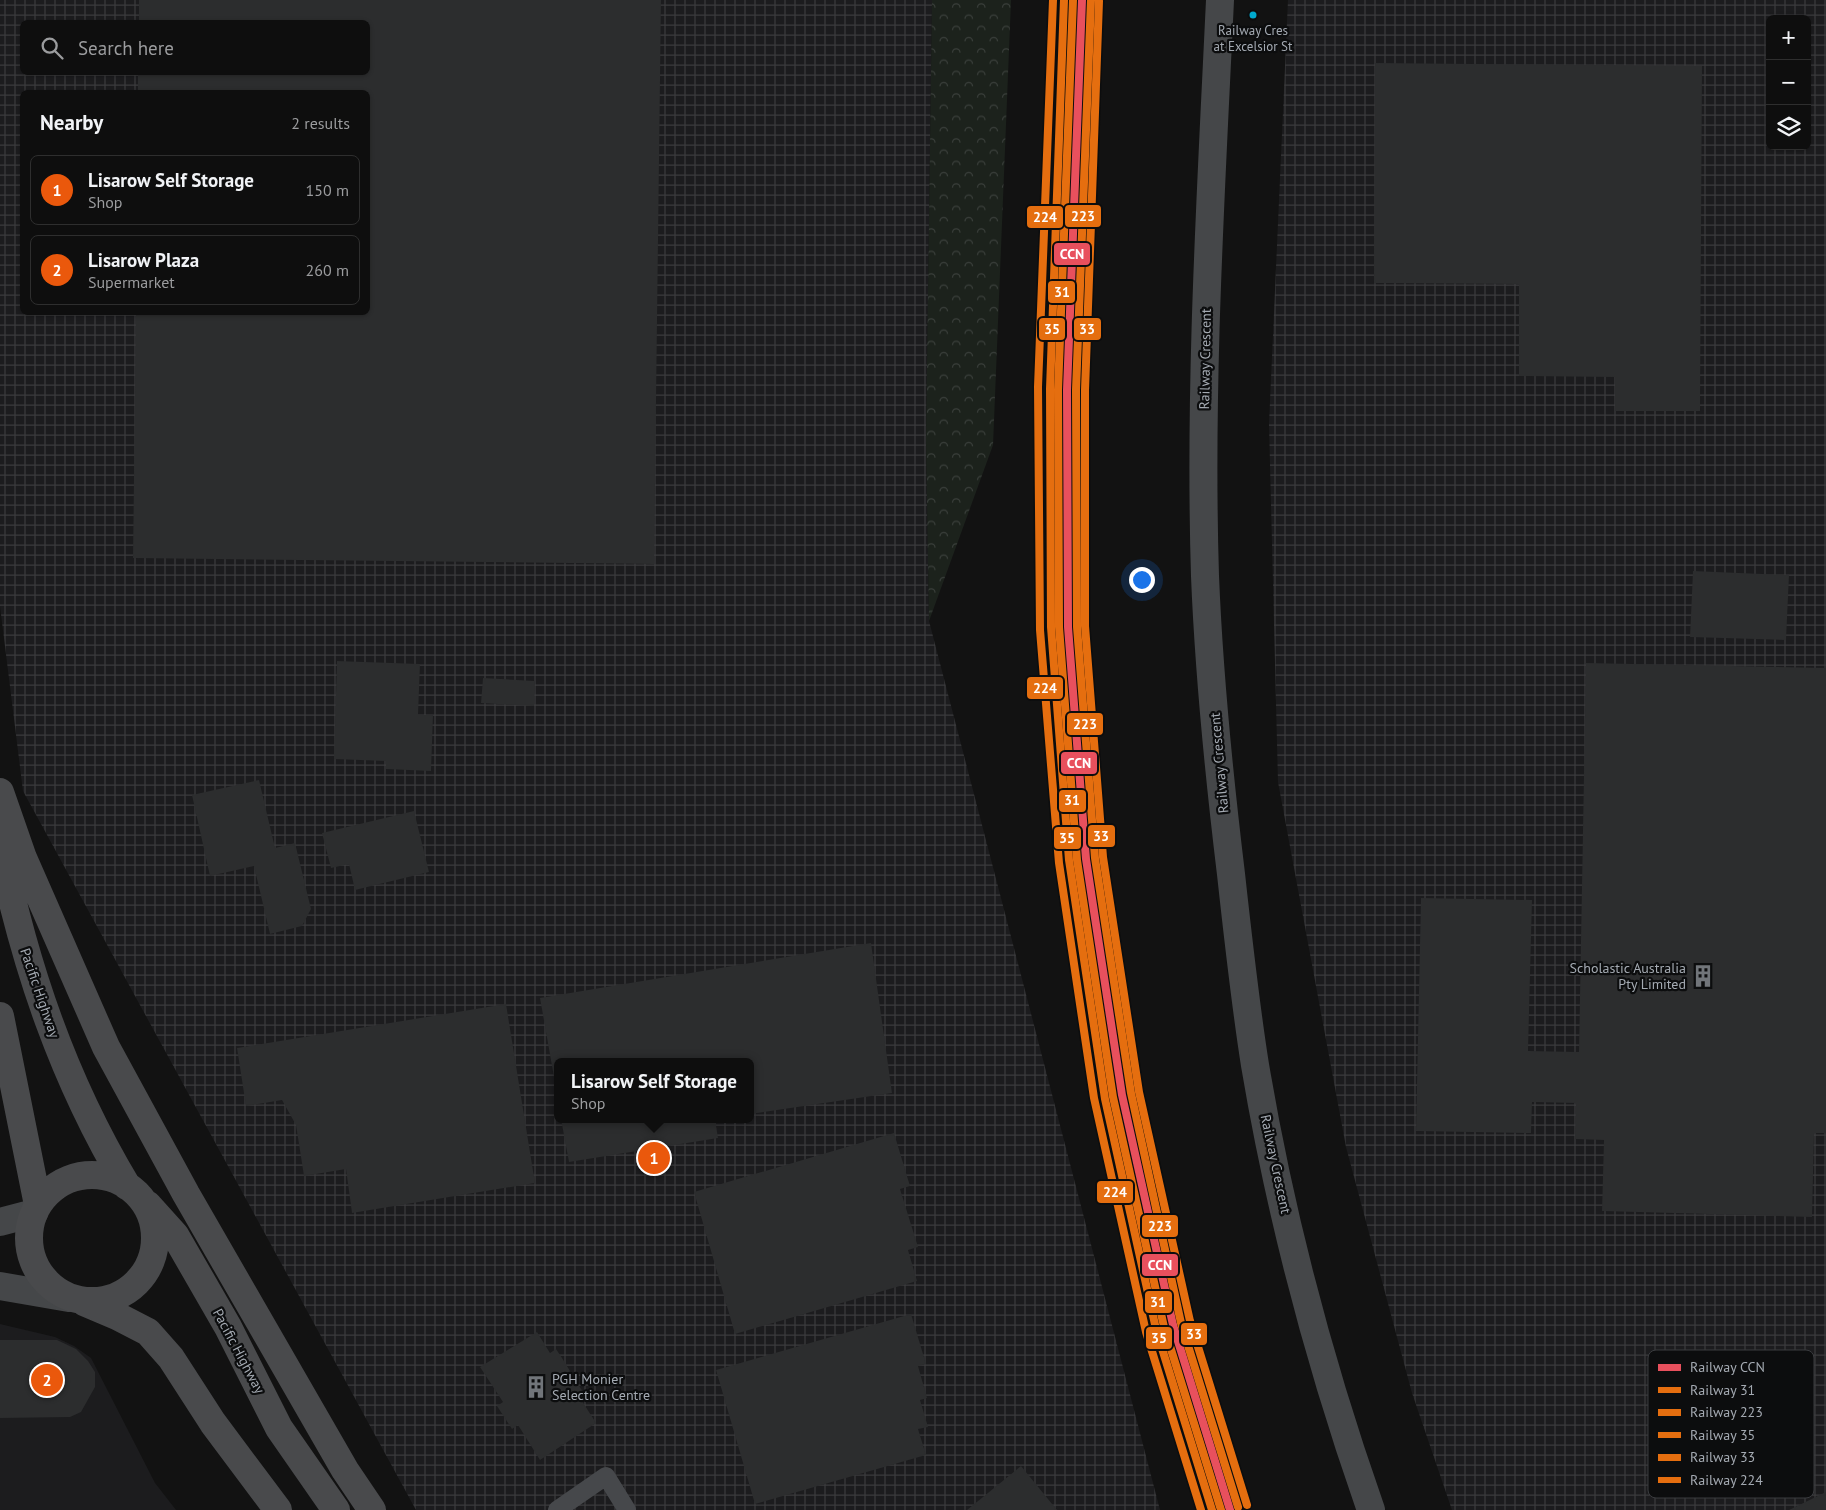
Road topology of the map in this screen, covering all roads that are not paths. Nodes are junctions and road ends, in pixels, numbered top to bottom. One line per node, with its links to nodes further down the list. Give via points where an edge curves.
1 (1220, 0): 15 (main road, Railway Crescent, via 1206,313 1204,457 1206,585 1222,794 1255,1063 1275,1167 1330,1381)
2 (0, 792): 12 (main road, via 23,858 106,1047 196,1211 345,1470)
3 (0, 846): 5 (main road, Pacific Highway, via 19,928 71,1081 107,1153)
4 (0, 1016): 6 (main road)
5 (132, 1191): 6 (main road, via 114,1179 86,1175 58,1184); 9 (main road, via 148,1210 154,1226 155,1244 151,1261 131,1289 116,1297 99,1302); 11 (main road, Pacific Highway, via 175,1235 228,1327 279,1428)
6 (36, 1209): 7 (main road); 9 (main road, via 29,1227 34,1263 56,1291)
7 (0, 1222)
8 (0, 1286): 9 (main road)
9 (75, 1300): 10 (main road, via 148,1332 171,1358)
10 (278, 1510)
11 (336, 1510)
12 (372, 1510)
13 (557, 1510): 14 (lane, via 606,1476)
14 (627, 1510)
15 (1372, 1510)

